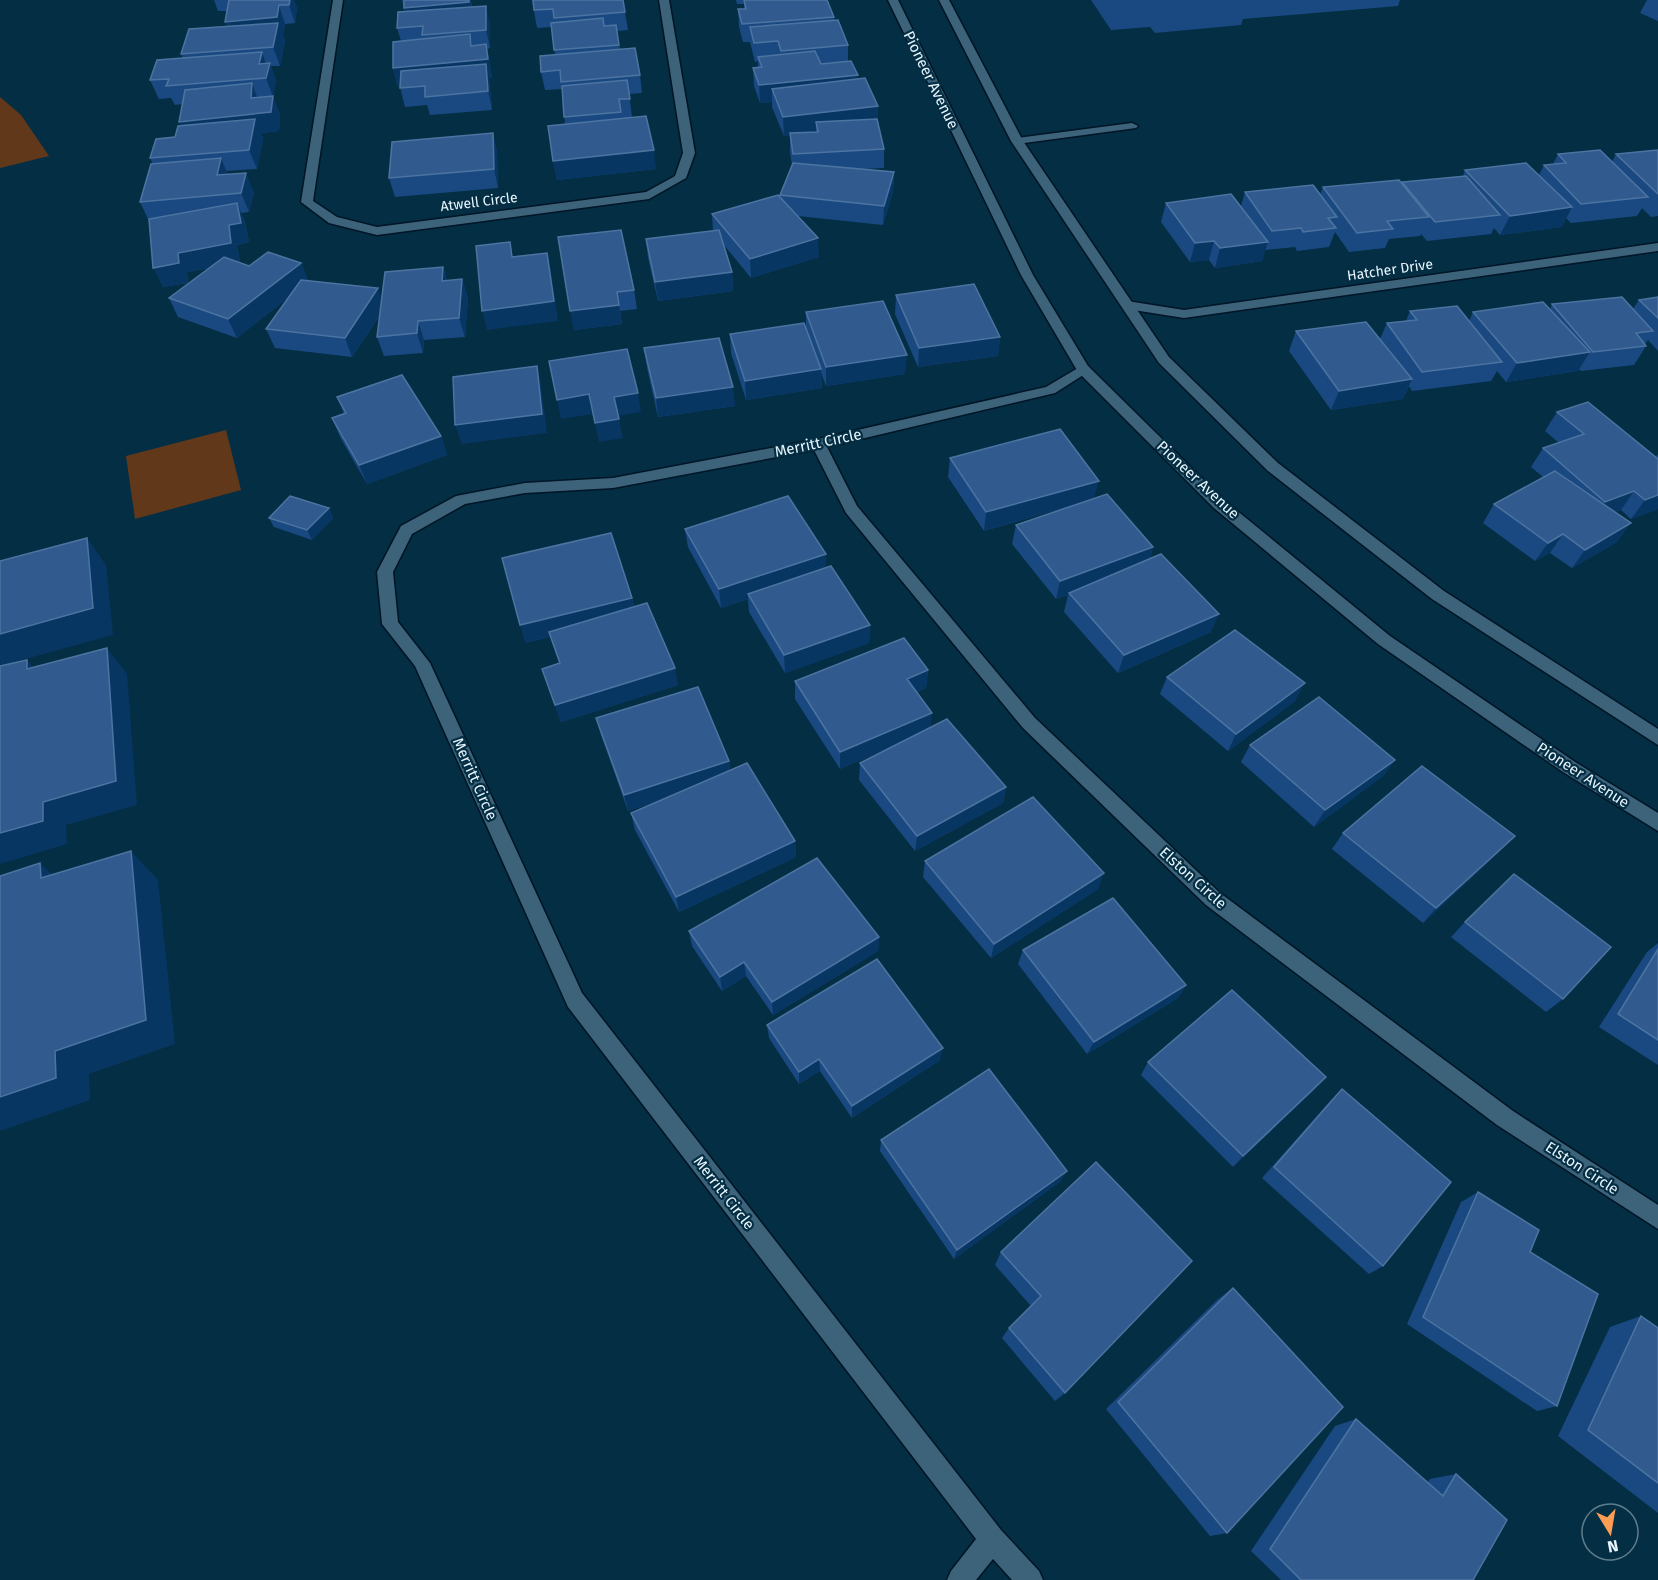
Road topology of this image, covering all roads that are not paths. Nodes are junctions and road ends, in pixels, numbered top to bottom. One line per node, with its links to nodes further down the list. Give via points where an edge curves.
1 (338, 0): 2 (street, Atwell Circle, via 307,202 333,220 377,231 649,195 680,178 690,153)
2 (664, 0)
3 (893, 0): 9 (street, Pioneer Avenue, via 1027,275)
4 (944, 0): 6 (street)
5 (1132, 126): 6 (street)
6 (1017, 141): 8 (street)
7 (1658, 247): 8 (street, Hatcher Drive, via 1184,314)
8 (1127, 305): 11 (street, via 1164,360 1273,467 1438,595)
9 (1083, 369): 10 (street, Merritt Circle, via 1050,390); 12 (street, Pioneer Avenue, via 1220,504 1384,640)
10 (818, 444): 13 (street, Elston Circle, via 851,509 1029,723 1213,899 1505,1118); 14 (street, Merritt Circle, via 613,483 525,488 461,500 406,530 385,572 390,624 422,663 575,1000)
11 (1658, 738)
12 (1658, 823)
13 (1658, 1218)
14 (992, 1539): 15 (street); 16 (street, Merritt Circle)
15 (960, 1580)
16 (1030, 1580)

